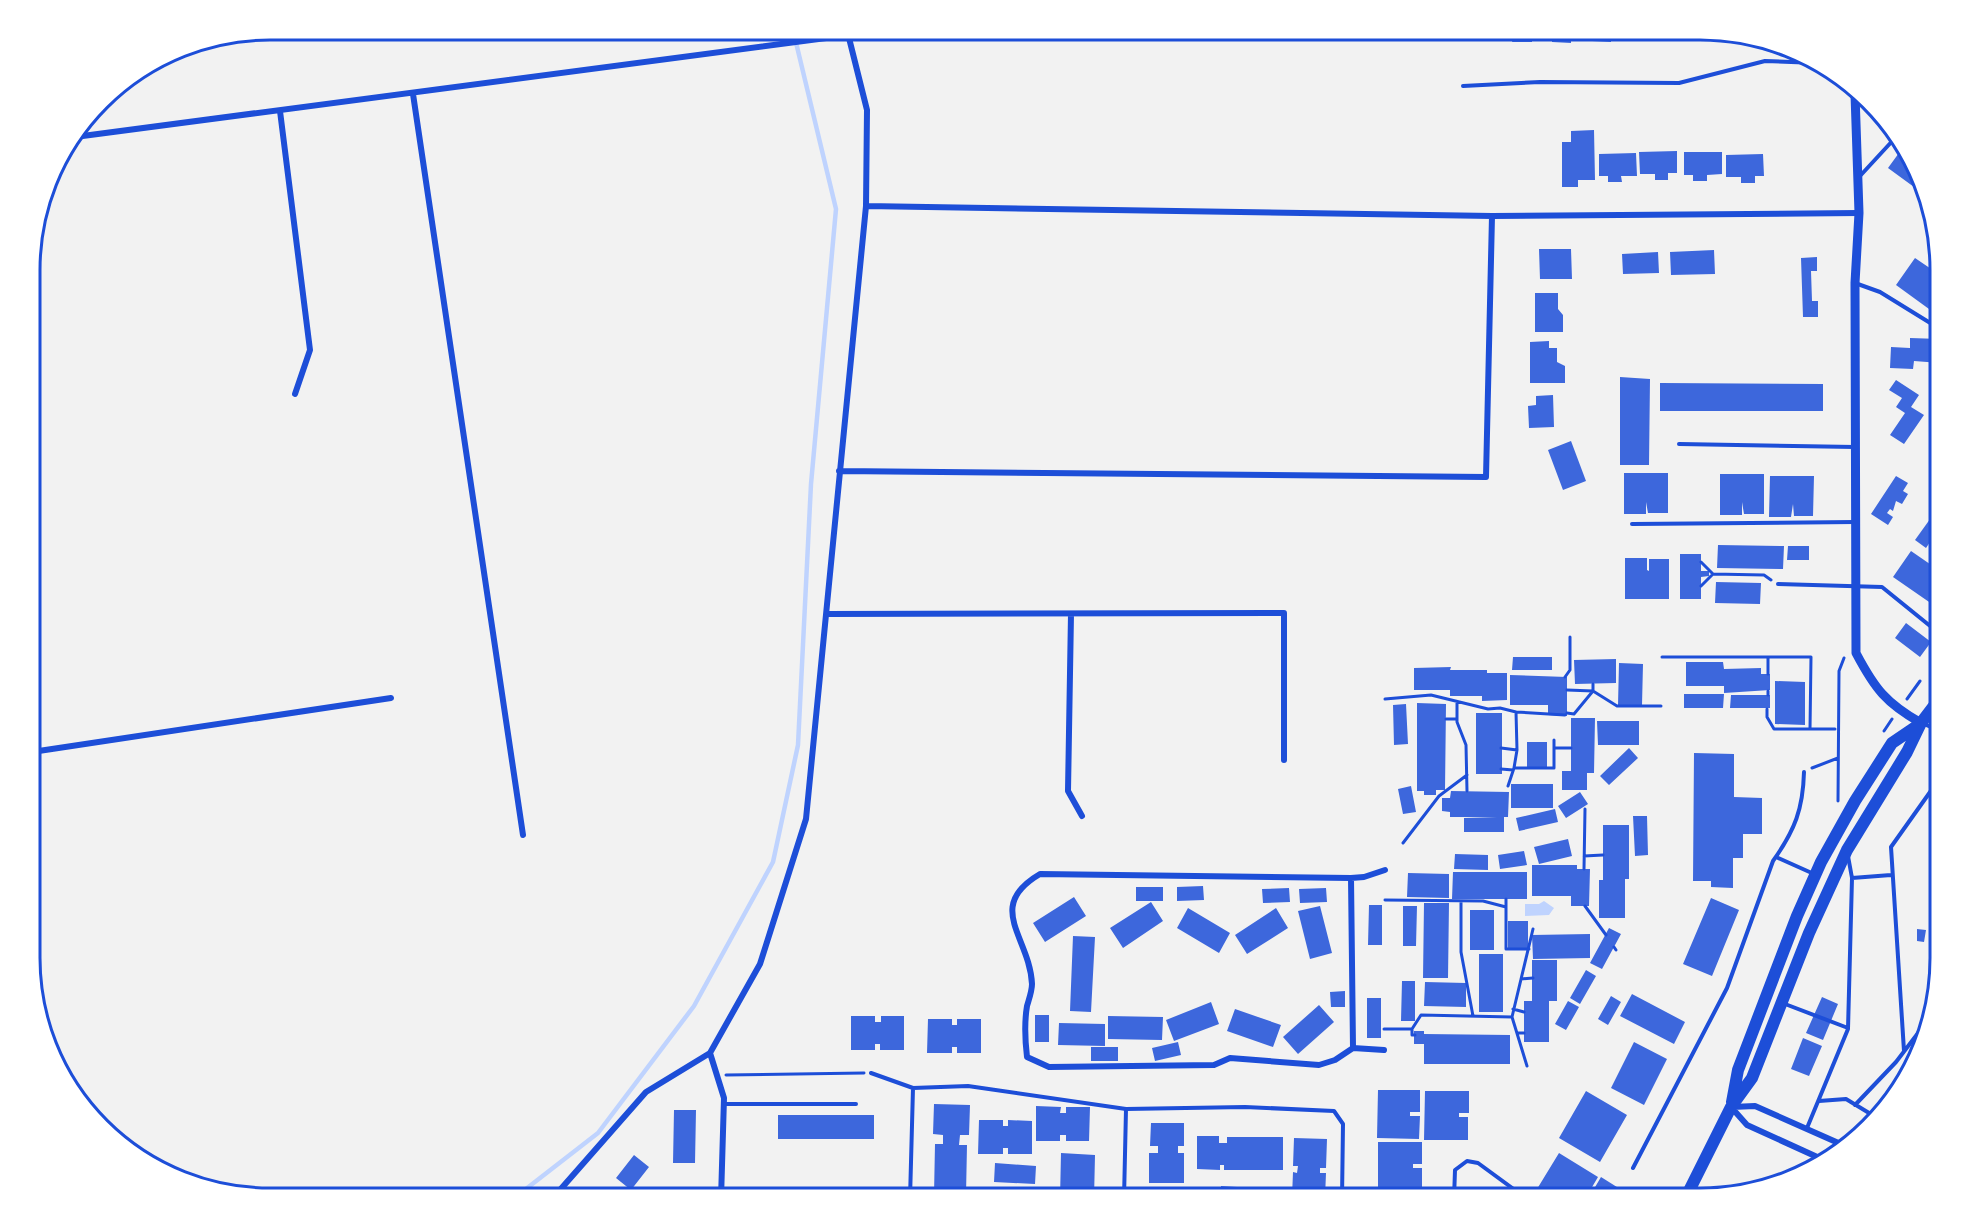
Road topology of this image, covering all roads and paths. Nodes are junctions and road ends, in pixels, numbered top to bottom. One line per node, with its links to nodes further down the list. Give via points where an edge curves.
1 (816, 40): 5 (street)
2 (850, 40): 11 (street, via 867,110)
3 (1797, 62): 4 (lane, via 1765,61 1679,83)
4 (1463, 86)
5 (413, 94): 7 (street); 71 (street)
6 (1855, 101): 10 (street)
7 (280, 111): 8 (street); 16 (street, via 310,350)
8 (84, 136)
9 (1891, 143): 10 (lane)
10 (1858, 178): 12 (street)
11 (866, 206): 13 (street); 19 (street)
12 (1859, 213): 13 (street); 14 (street)
13 (1492, 216): 19 (street, via 1486,477)
14 (1855, 283): 15 (lane, via 1880,292); 18 (street)
15 (1930, 323)
16 (295, 394)
17 (1679, 444): 18 (lane)
18 (1856, 447): 20 (street)
19 (839, 471): 28 (street)
20 (1856, 522): 21 (lane); 27 (street)
21 (1632, 524)
22 (1701, 562): 23 (path)
23 (1713, 574): 24 (path); 26 (path)
24 (1768, 578)
25 (1778, 584): 27 (lane)
26 (1701, 586)
27 (1856, 586): 30 (lane, via 1882,587); 31 (street)
28 (827, 614): 29 (street); 110 (street, via 806,819 760,964)
29 (1071, 614): 60 (street, via 1284,613); 70 (street, via 1068,791)
30 (1930, 626)
31 (1856, 629): 49 (street, via 1856,653 1872,682 1895,708); 59 (path, via 1839,671)
32 (1570, 637): 36 (path, via 1570,670)
33 (1662, 657): 34 (path)
34 (1768, 657): 35 (path); 51 (path, via 1811,657)
35 (1768, 674)
36 (1565, 677)
37 (1593, 684): 39 (path)
38 (1567, 690): 39 (path)
39 (1593, 691): 43 (path, via 1617,706); 46 (path, via 1574,714)
40 (390, 698): 58 (street)
41 (1385, 699): 42 (path, via 1431,695)
42 (1457, 702): 46 (path); 48 (path)
43 (1661, 706)
44 (1767, 709): 51 (path, via 1774,729)
45 (1930, 711): 49 (main road)
46 (1516, 712): 57 (path)
47 (1446, 718): 48 (path)
48 (1457, 718): 64 (path, via 1466,745)
49 (1921, 723): 50 (lane); 73 (main road); 79 (main road, via 1892,743)
50 (1930, 727)
51 (1810, 729): 52 (path)
52 (1835, 729)
53 (1554, 740): 55 (path)
54 (1502, 748): 57 (path)
55 (1554, 748): 56 (path); 62 (path, via 1554,768)
56 (1571, 748)
57 (1517, 750): 62 (path)
58 (40, 751)
59 (1838, 758): 63 (path); 69 (path)
60 (1284, 760)
61 (1501, 769): 62 (path)
62 (1514, 769): 65 (path)
63 (1804, 772): 76 (lane, via 1803,803 1785,846)
64 (1467, 775): 66 (path); 72 (path, via 1439,796)
65 (1508, 786)
66 (1467, 791)
67 (1930, 792): 80 (lane, via 1891,847)
68 (1585, 808): 75 (path)
69 (1838, 811)
70 (1082, 816)
71 (523, 835)
72 (1403, 843)
73 (1847, 850): 82 (lane); 95 (main road)
74 (1603, 855): 75 (path)
75 (1584, 856): 77 (path)
76 (1776, 857): 79 (lane); 126 (lane, via 1727,988)
77 (1584, 869)
78 (1385, 870): 81 (street)
79 (1815, 875): 120 (main road, via 1738,1070)
80 (1891, 875): 82 (lane); 109 (lane)
81 (1351, 878): 107 (street); 107 (street, via 1040,874 1014,895 1012,914 1032,985 1024,1031 1028,1057 1049,1067 1214,1065 1230,1058 1319,1065)
82 (1852, 878): 102 (lane)
83 (1506, 899): 87 (path)
84 (1385, 900): 85 (path)
85 (1461, 902): 87 (path, via 1483,901); 98 (path, via 1461,952)
86 (1585, 906): 89 (path)
87 (1506, 908): 90 (path, via 1506,949)
88 (1533, 929): 90 (path)
89 (1606, 935)
90 (1528, 949): 91 (path)
91 (1527, 956): 92 (path); 94 (path)
92 (1533, 956)
93 (1533, 978): 94 (path)
94 (1521, 979): 96 (path)
95 (1781, 1003): 102 (lane); 120 (main road, via 1752,1078)
96 (1513, 1009): 97 (path); 99 (path)
97 (1524, 1012)
98 (1473, 1016): 99 (path); 101 (path, via 1421,1015)
99 (1512, 1017): 103 (path)
100 (1384, 1029): 101 (path)
101 (1412, 1029): 105 (path)
102 (1848, 1029): 116 (lane)
103 (1517, 1033): 104 (path); 111 (path)
104 (1524, 1033)
105 (1415, 1035)
106 (1916, 1035): 109 (lane)
107 (1353, 1048): 108 (street)
108 (1384, 1050)
109 (1904, 1051): 119 (lane)
110 (710, 1053): 117 (street); 127 (street, via 646,1092)
111 (1527, 1066)
112 (872, 1073): 115 (lane)
113 (853, 1074): 114 (path)
114 (731, 1075)
115 (913, 1088): 121 (lane, via 968,1086); 129 (lane)
116 (1818, 1101): 119 (lane, via 1839,1098); 123 (lane)
117 (723, 1104): 118 (lane); 128 (street)
118 (856, 1104)
119 (1856, 1105): 122 (lane)
120 (1731, 1107): 123 (street, via 1755,1106); 125 (street, via 1747,1125); 134 (main road)
121 (1126, 1109): 130 (lane); 131 (lane, via 1245,1107 1334,1111 1343,1124)
122 (1870, 1113)
123 (1807, 1128): 124 (street)
124 (1838, 1143)
125 (1817, 1157)
126 (1633, 1168)
127 (562, 1188)
128 (721, 1188)
129 (910, 1188)
130 (1124, 1188)
131 (1342, 1188)
132 (1454, 1188): 133 (lane, via 1455,1170 1467,1161 1478,1163)
133 (1513, 1188)
134 (1690, 1188)

